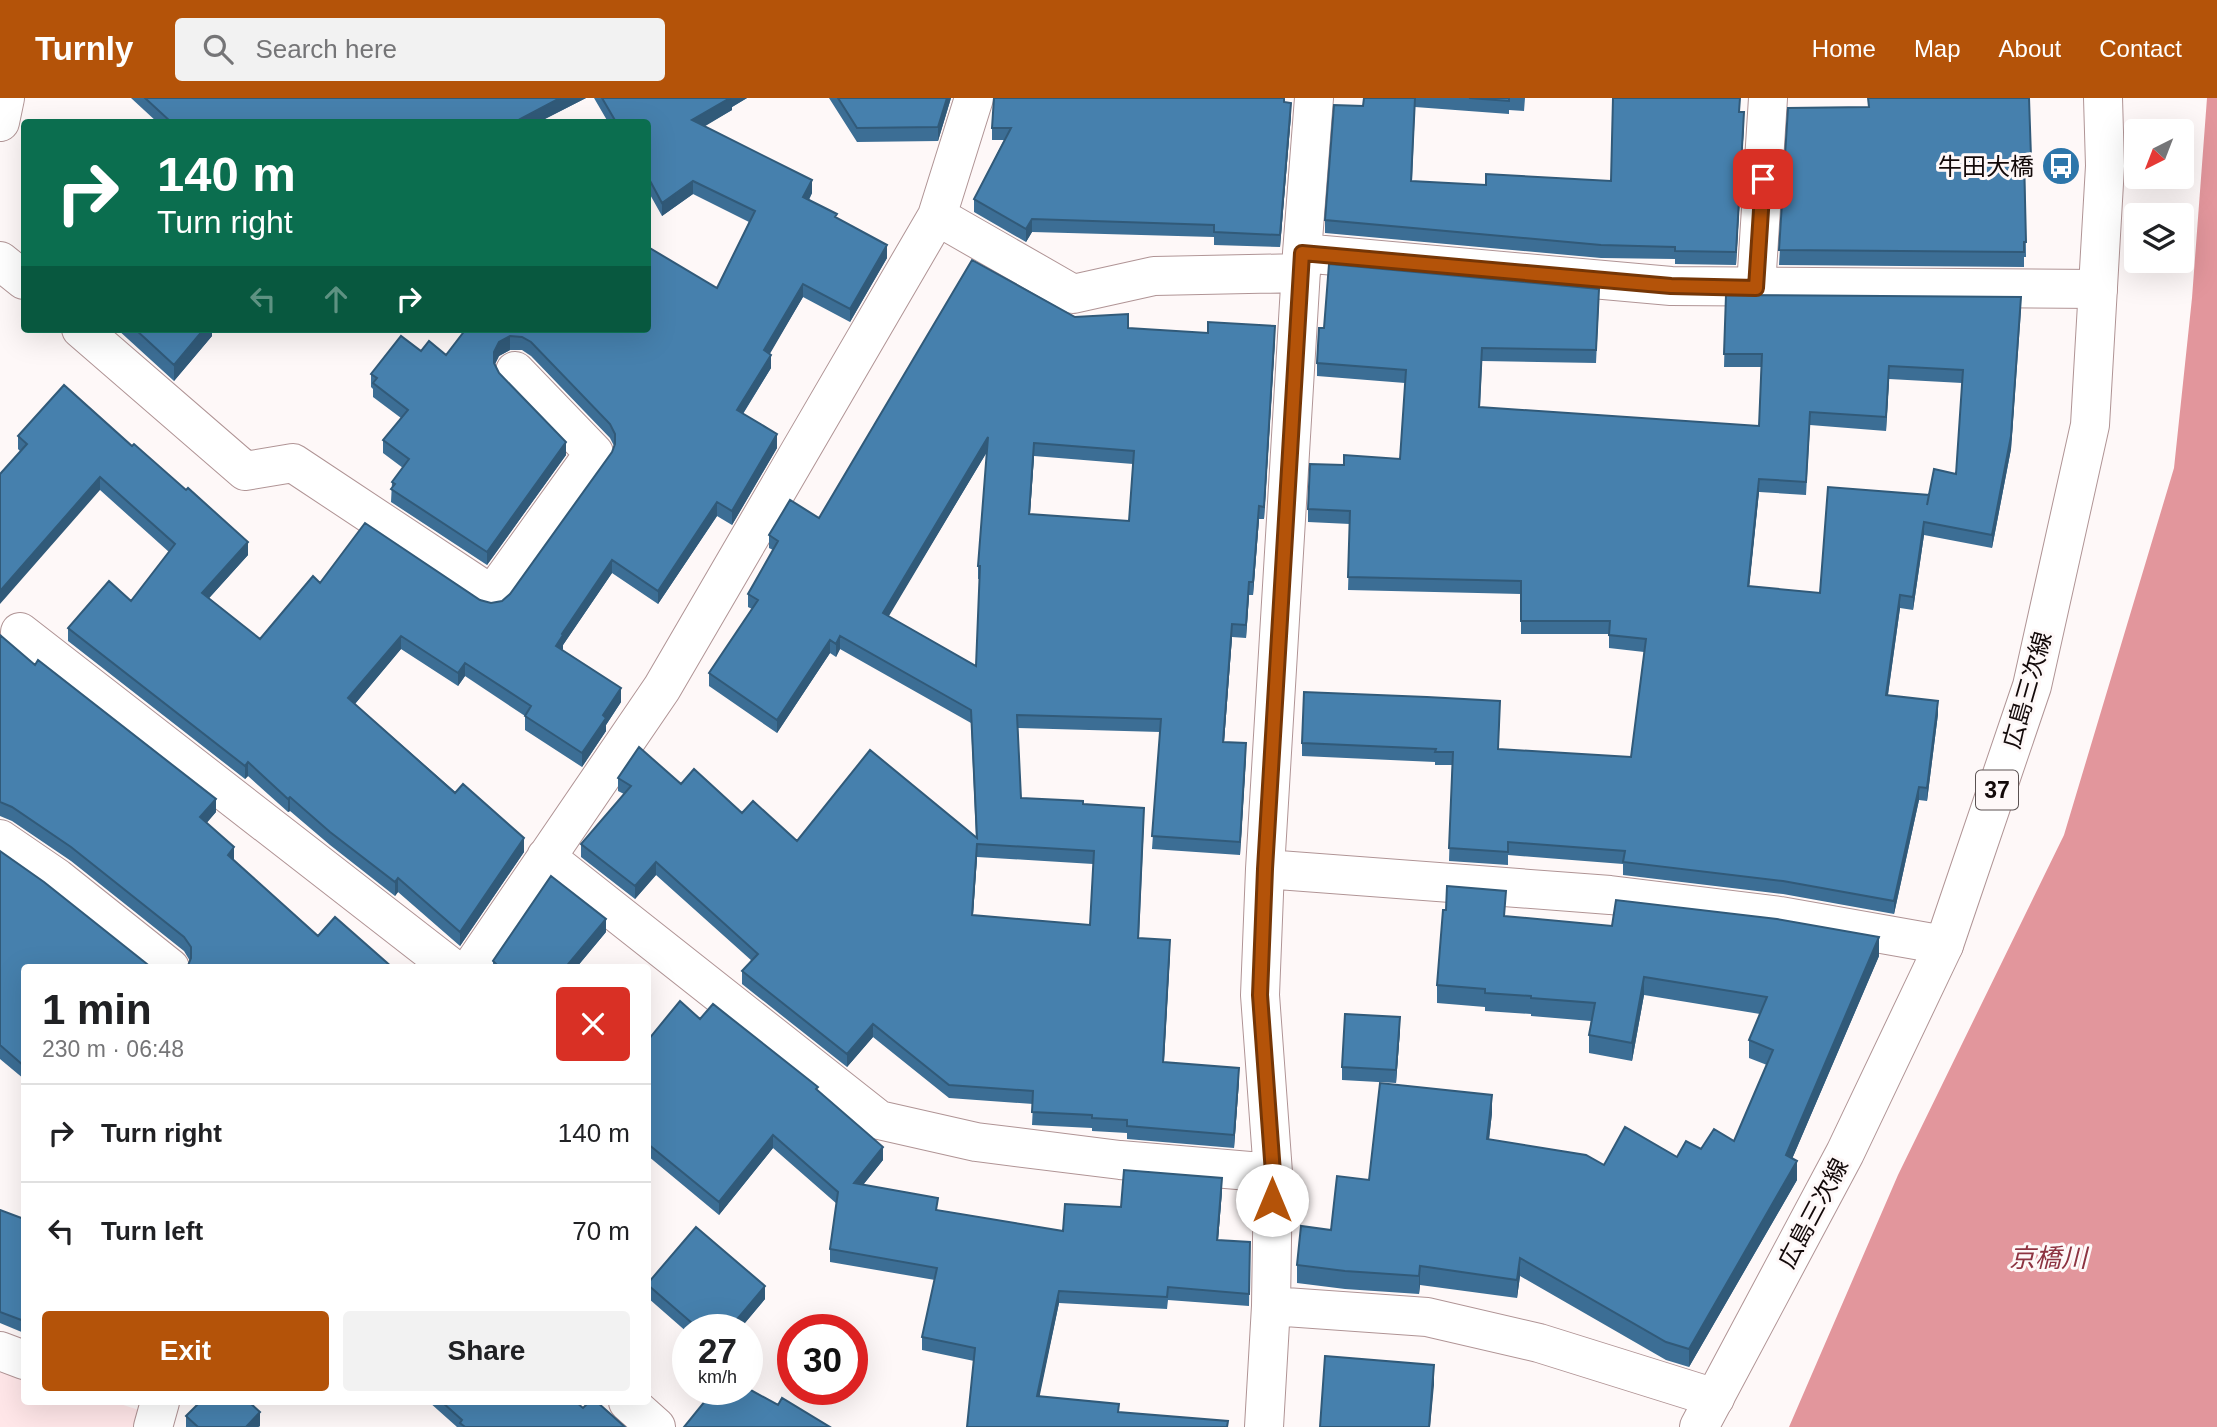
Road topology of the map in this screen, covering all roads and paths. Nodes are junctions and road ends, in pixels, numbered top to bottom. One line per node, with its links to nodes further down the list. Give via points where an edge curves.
1 (5, 98): 6 (street)
2 (974, 98): 7 (street)
3 (1314, 98): 9 (street)
4 (1768, 98): 11 (street)
5 (2103, 98): 12 (street, 広島三次線 / 37, via 2105,166)
6 (0, 122)
7 (937, 216): 9 (street, via 1073,294 1154,276); 17 (street, via 662,688)
8 (0, 261): 10 (street)
9 (1301, 263): 11 (street); 18 (street)
10 (21, 278)
11 (1756, 288): 12 (street)
12 (2098, 289): 19 (street, 広島三次線 / 37, via 2090,425 2032,686)
13 (86, 333): 14 (street, via 245,471 293,463 492,595 594,453)
14 (515, 371)
15 (20, 632): 21 (street)
16 (0, 839): 20 (street)
17 (546, 857): 22 (street); 23 (street, via 879,1120 976,1142)
18 (1265, 869): 19 (street, via 1610,895 1780,916); 23 (street, via 1260,995)
19 (1944, 946): 28 (street, 広島三次線 / 37, via 1845,1153)
20 (165, 964)
21 (447, 964)
22 (474, 964)
23 (1273, 1173): 24 (street)
24 (1271, 1306): 28 (street, via 1427,1317 1539,1343); 30 (street)
25 (0, 1351): 26 (street)
26 (21, 1359)
27 (631, 1405): 29 (street)
28 (1707, 1413)
29 (656, 1427)
30 (1264, 1427)

